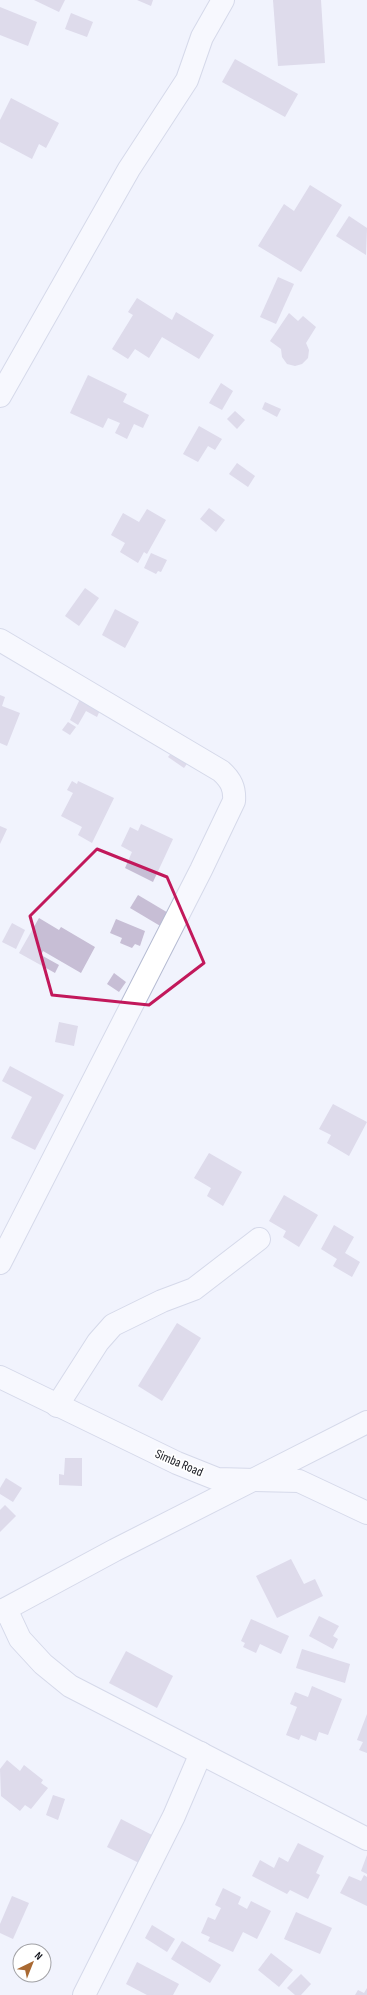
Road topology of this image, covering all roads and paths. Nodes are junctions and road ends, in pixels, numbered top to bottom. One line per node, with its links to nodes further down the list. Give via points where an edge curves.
1 (223, 0): 2 (street, via 202,37 187,80 129,169)
2 (0, 396)
3 (0, 640): 5 (street, via 221,771 228,777 234,792 234,801 201,870)
4 (259, 1239): 7 (street, via 194,1289 162,1301 113,1326 98,1342)
5 (0, 1262)
6 (0, 1377): 7 (street, Simba Road)
7 (57, 1406): 9 (street, Simba Road, via 177,1463 217,1478)
8 (367, 1422): 9 (street)
9 (257, 1479): 10 (street, Simba Road, via 299,1480); 11 (street)
10 (367, 1513)
11 (3, 1610): 12 (street, via 20,1639 43,1664 70,1686)
12 (201, 1753): 13 (street); 14 (street, via 174,1816)
13 (367, 1839)
14 (84, 1995)

